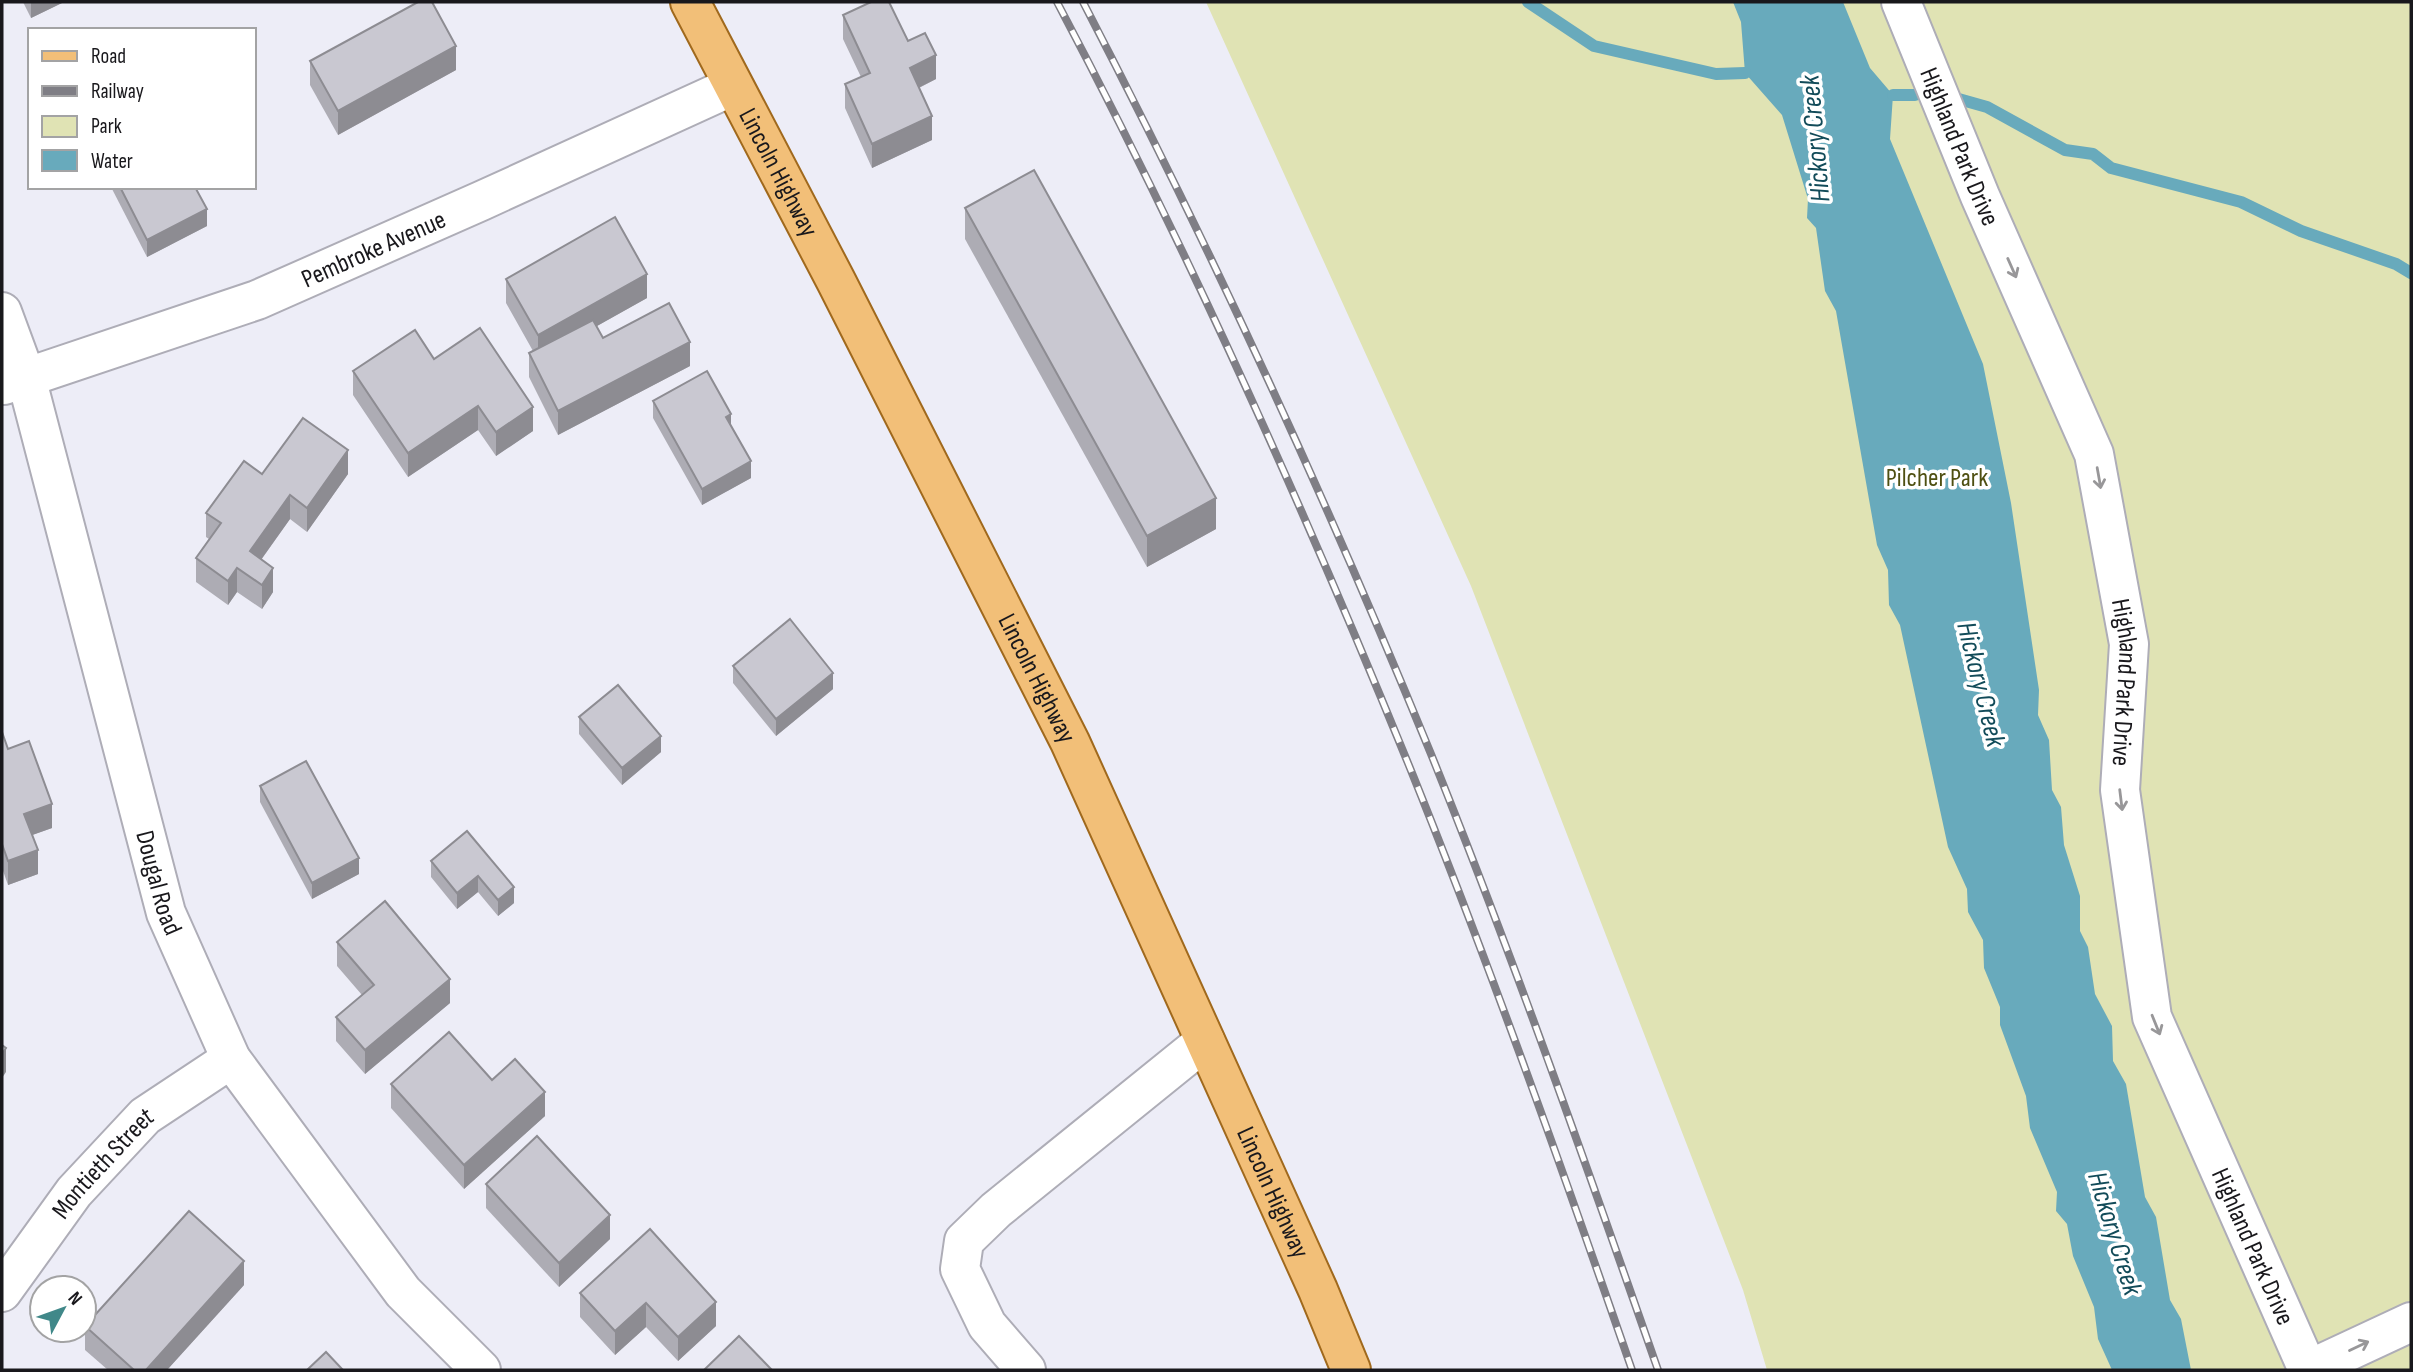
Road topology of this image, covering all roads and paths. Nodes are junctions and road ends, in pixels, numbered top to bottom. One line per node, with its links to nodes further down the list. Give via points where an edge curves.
1 (690, 2): 3 (main road, Lincoln Highway)
2 (1901, 2): 13 (street, Highland Park Drive, one-way to 13, via 2094,454 2130,643 2119,790 2152,1017)
3 (733, 86): 5 (street, Pembroke Avenue, via 257,300); 6 (main road, Lincoln Highway, via 1070,742)
4 (2, 312): 5 (street, Dougal Road)
5 (14, 381): 7 (street, Dougal Road, via 166,913)
6 (1205, 1041): 11 (street, via 964,1241 960,1269 987,1325); 12 (main road, Lincoln Highway)
7 (231, 1059): 8 (street, Montieth Street, via 145,1116 74,1192); 10 (street, Dougal Road, via 403,1292)
8 (2, 1292)
9 (2411, 1322): 13 (street, one-way to 9)
10 (481, 1370)
11 (1026, 1370)
12 (1351, 1370)
13 (2308, 1370)

